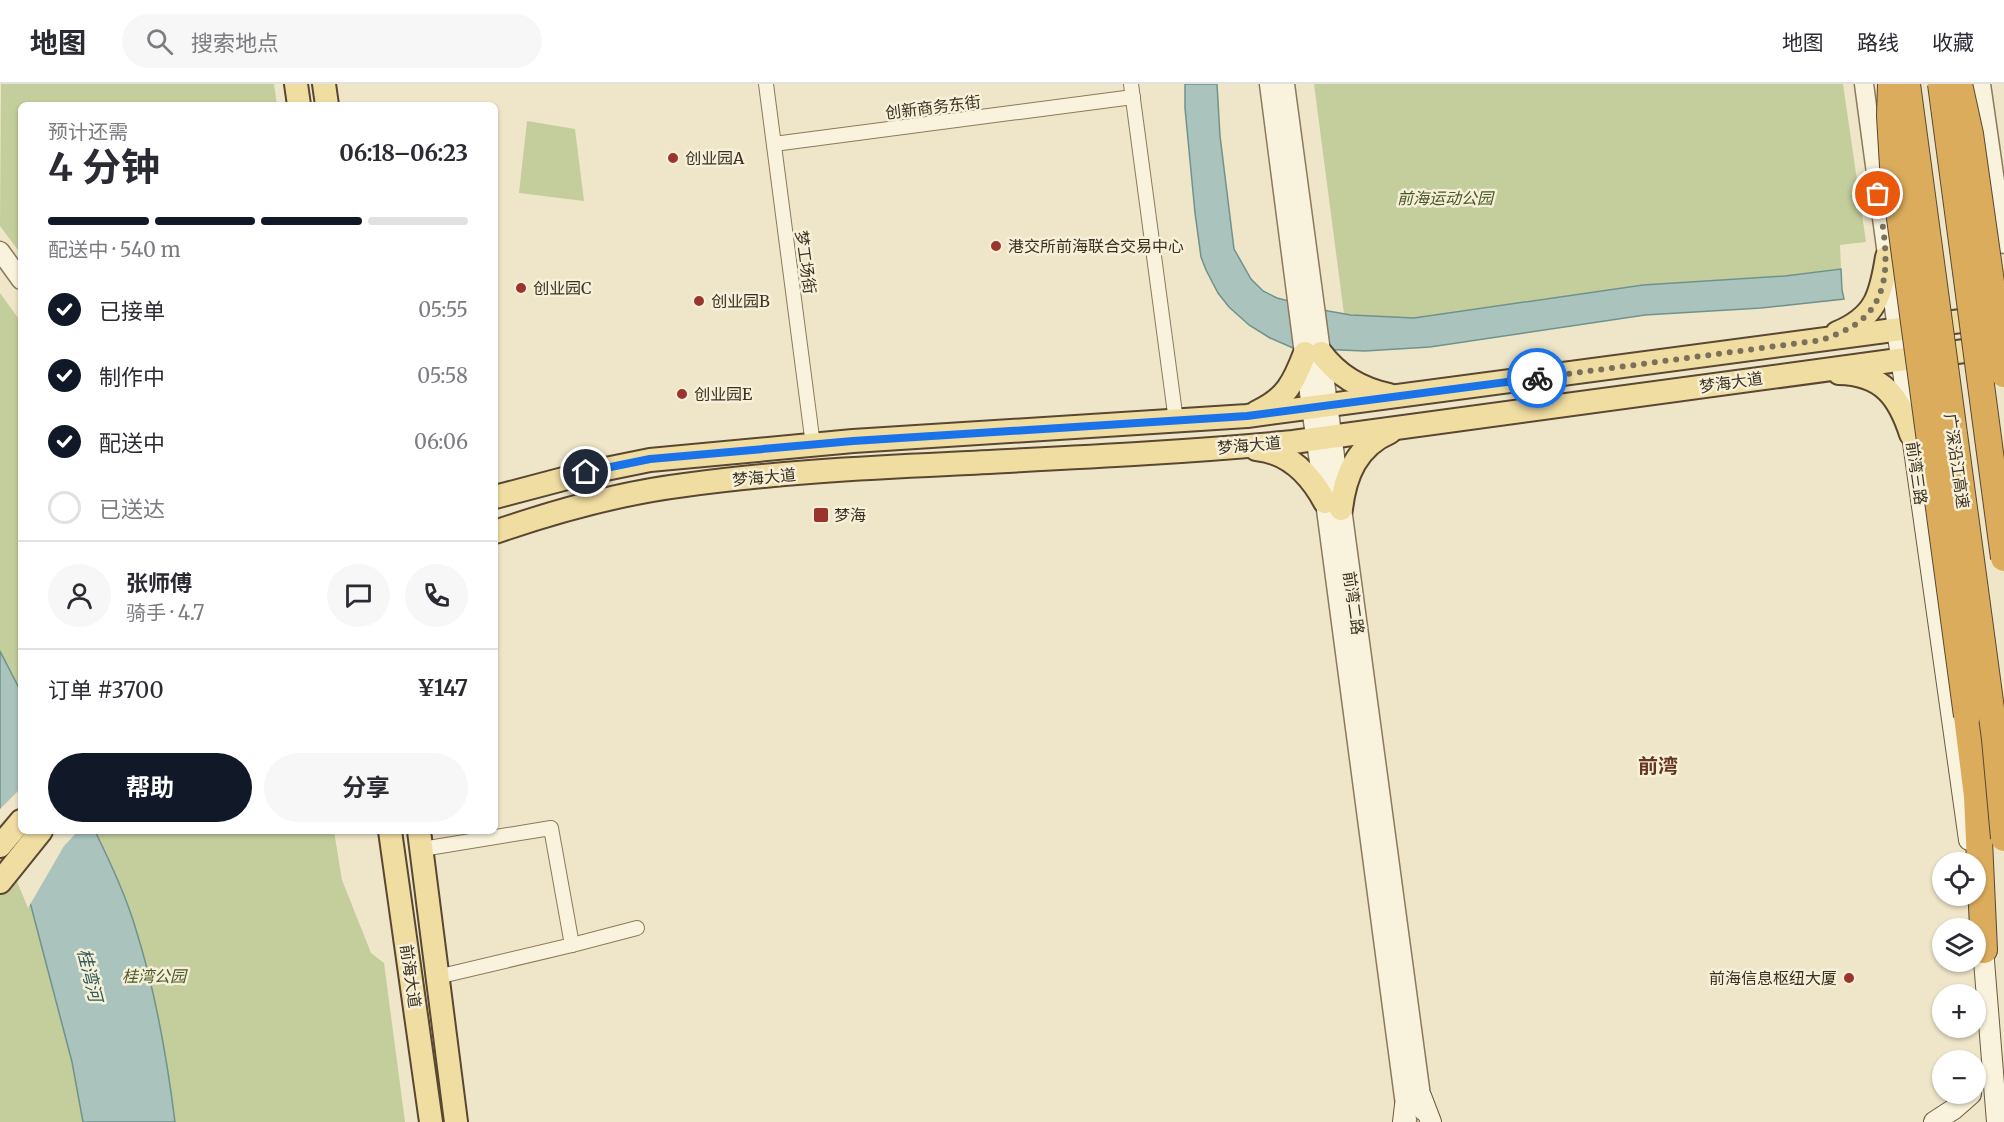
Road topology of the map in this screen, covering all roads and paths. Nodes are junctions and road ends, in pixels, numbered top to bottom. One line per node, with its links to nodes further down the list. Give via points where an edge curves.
1 (296, 84): 13 (main road)
2 (324, 84): 14 (main road)
3 (766, 84): 15 (street, 梦工场街)
4 (1269, 84): 20 (street, 前湾二路)
5 (1285, 84): 20 (street, 前湾二路)
6 (1864, 84): 18 (street, 前湾三路)
7 (1891, 84): 52 (highway, bridge, via 1893,166 1977,796)
8 (1907, 84): 47 (highway, 广深沿江高速, bridge, via 1993,727)
9 (1941, 84): 41 (highway, 广深沿江高速, bridge)
10 (1959, 84): 28 (highway, bridge, via 1970,134)
11 (1982, 84): 16 (street)
12 (1132, 91): 15 (street, 创新商务东街); 32 (street)
13 (299, 102)
14 (327, 102)
15 (774, 144): 36 (street, 梦工场街)
16 (2004, 244)
17 (0, 251): 19 (street)
18 (1887, 257): 22 (street, 前湾三路); 23 (main road, via 1882,289 1865,316)
19 (18, 276)
20 (1306, 299): 25 (street, 前湾二路)
21 (2004, 316): 22 (main road, 梦海大道)
22 (1897, 329): 23 (main road, 梦海大道); 26 (main road, 前湾三路)
23 (1822, 340): 29 (main road, 梦海大道)
24 (2004, 345): 26 (main road, 梦海大道)
25 (1313, 353): 29 (main road, via 1355,383 1378,393); 30 (street, 前湾二路); 31 (main road, via 1288,390 1272,404)
26 (1900, 359): 27 (main road, 梦海大道); 34 (main road, 前湾三路)
27 (1799, 372): 33 (main road, 梦海大道); 34 (main road, via 1867,377 1892,395 1903,409)
28 (2004, 374)
29 (1411, 396): 30 (main road, 梦海大道)
30 (1319, 407): 31 (main road, 梦海大道); 35 (street, 前湾二路)
31 (1247, 416): 32 (main road, 梦海大道)
32 (1176, 421): 36 (main road, 梦海大道)
33 (1399, 428): 35 (main road, 梦海大道); 39 (main road, via 1383,435 1355,460)
34 (1911, 434): 50 (main road, 前湾三路)
35 (1323, 438): 37 (main road, 梦海大道); 39 (street, 前湾二路)
36 (813, 445): 38 (main road, 梦海大道, via 650,459)
37 (1236, 447): 39 (main road, via 1266,450 1294,463); 40 (main road, 梦海大道, via 855,469 685,484 616,497)
38 (498, 496)
39 (1333, 506): 60 (street, 前湾二路)
40 (498, 531)
41 (2004, 558)
42 (18, 825): 49 (main road)
43 (498, 833): 54 (street, via 551,828)
44 (39, 834): 51 (main road)
45 (390, 834): 61 (main road, 前海大道)
46 (486, 834): 48 (street)
47 (2004, 838)
48 (420, 840): 56 (main road, 前海大道)
49 (0, 846)
50 (1971, 852)
51 (0, 882)
52 (1983, 918)
53 (637, 928): 54 (street)
54 (572, 945): 56 (street)
55 (1986, 972): 57 (main road)
56 (437, 977): 62 (main road, 前海大道)
57 (1992, 1044): 58 (main road); 66 (main road)
58 (1986, 1069)
59 (1960, 1104): 65 (main road)
60 (1409, 1111): 63 (street, 前湾二路); 64 (main road)
61 (431, 1122)
62 (456, 1122)
63 (1424, 1122)
64 (1431, 1122)
65 (1934, 1122)
66 (1997, 1122)

